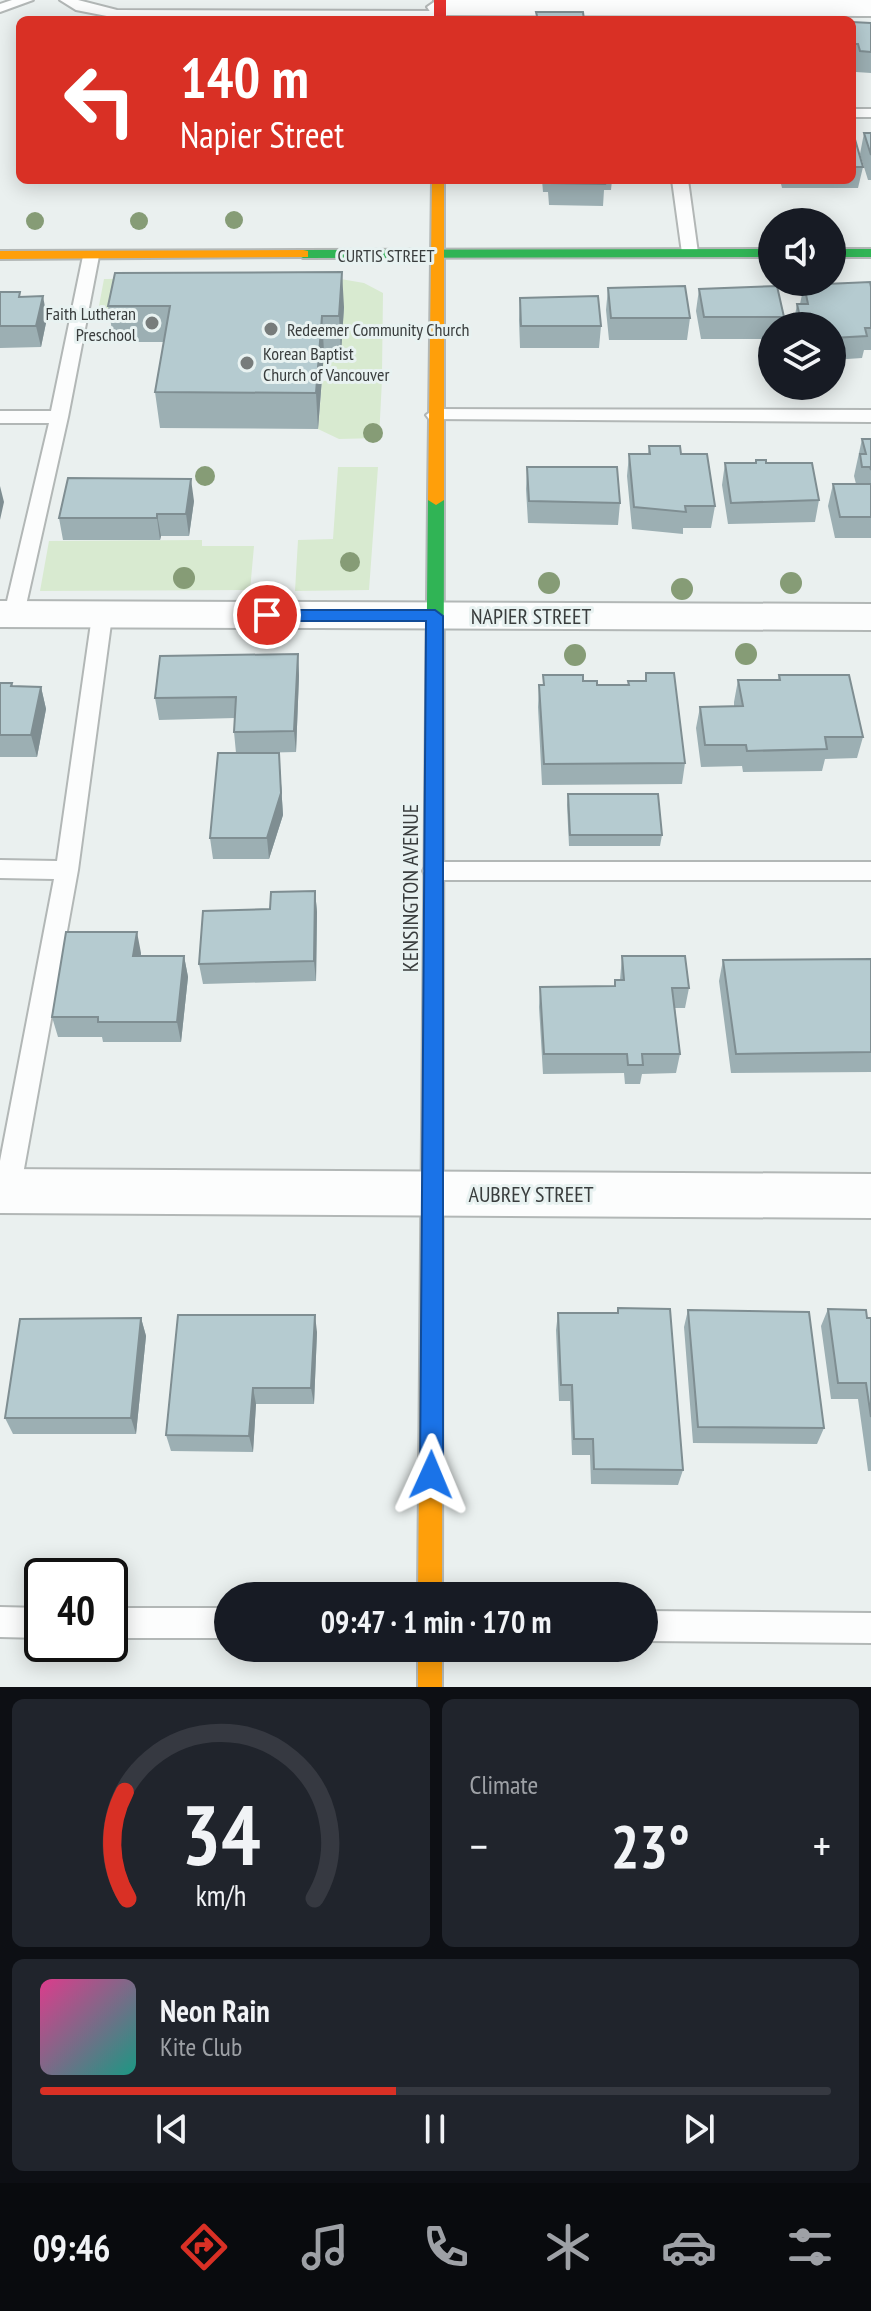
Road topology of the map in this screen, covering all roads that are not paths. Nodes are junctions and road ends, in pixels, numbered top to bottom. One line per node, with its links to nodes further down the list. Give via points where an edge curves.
1 (26, 0): 3 (lane)
2 (67, 0): 6 (lane, via 117,14)
3 (0, 8)
4 (871, 8): 5 (street)
5 (659, 9): 6 (street)
6 (440, 10)
7 (438, 184): 14 (street, KENSINGTON AVENUE)
8 (681, 184): 9 (lane)
9 (690, 253): 10 (street, CURTIS STREET); 14 (street, CURTIS STREET)
10 (758, 253)
11 (846, 253): 12 (street)
12 (871, 253)
13 (0, 255): 15 (street, CURTIS STREET)
14 (437, 255): 15 (street, CURTIS STREET); 16 (street, KENSINGTON AVENUE)
15 (91, 256): 19 (lane)
16 (435, 415): 17 (lane); 22 (street, KENSINGTON AVENUE)
17 (871, 416)
18 (0, 417): 19 (lane)
19 (59, 417): 20 (lane)
20 (7, 614): 21 (street, NAPIER STREET)
21 (102, 616): 22 (street, NAPIER STREET); 25 (lane)
22 (435, 616): 23 (street, NAPIER STREET); 26 (street, KENSINGTON AVENUE)
23 (871, 617)
24 (0, 869): 25 (lane)
25 (67, 870): 28 (lane)
26 (434, 871): 27 (lane); 29 (street, KENSINGTON AVENUE)
27 (871, 871)
28 (4, 1191): 29 (street, AUBREY STREET)
29 (433, 1194): 30 (street, AUBREY STREET); 31 (street, KENSINGTON AVENUE)
30 (871, 1196)
31 (430, 1582)
32 (0, 1622): 33 (lane)
33 (24, 1623)
34 (128, 1623): 35 (lane)
35 (214, 1623)
36 (658, 1626): 37 (lane)
37 (871, 1628)
38 (430, 1662): 39 (street)
39 (430, 1687)

